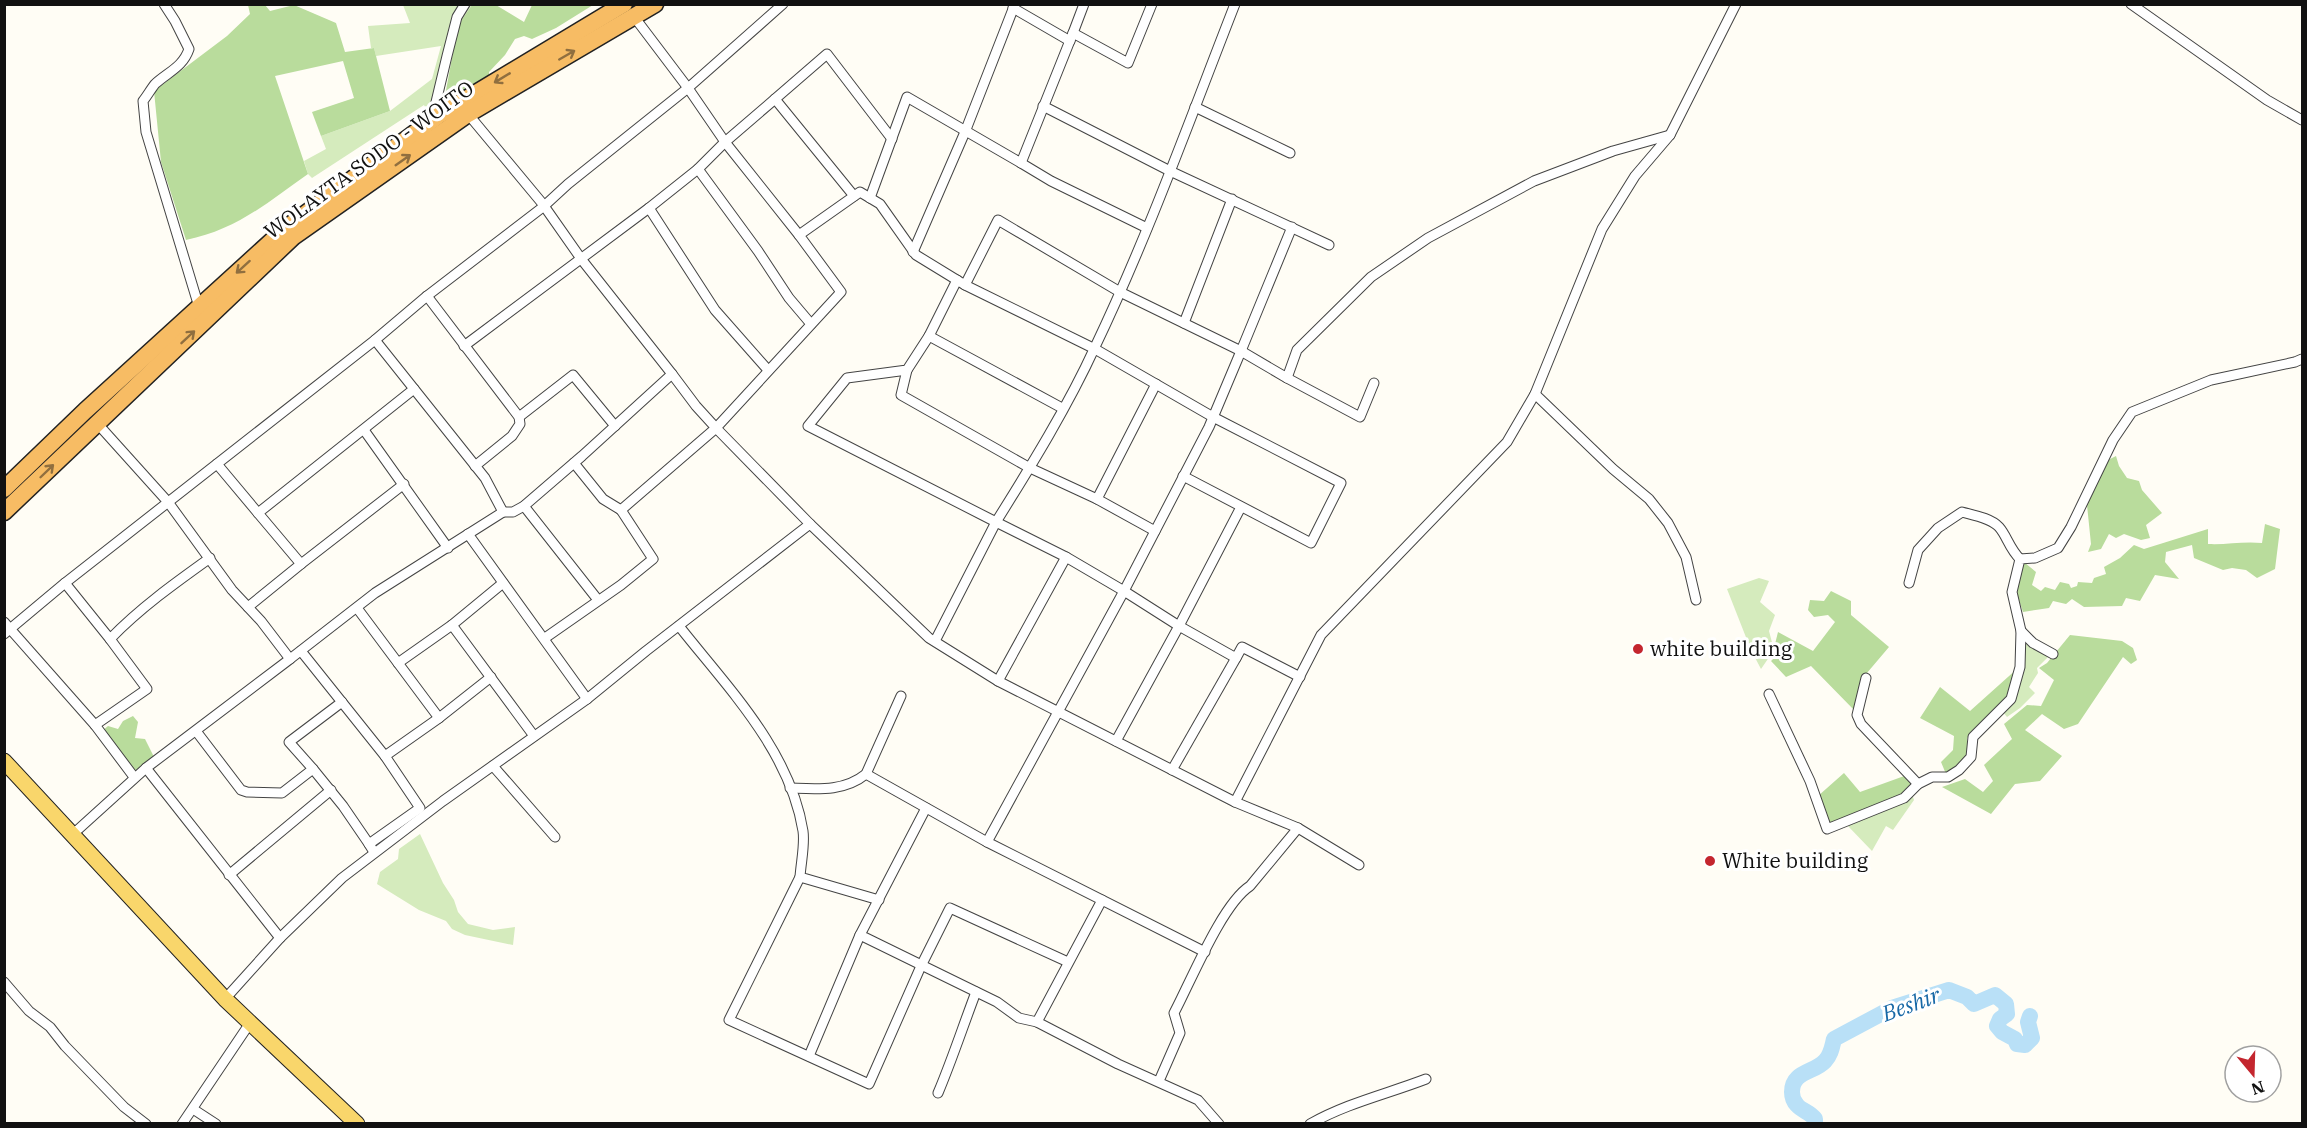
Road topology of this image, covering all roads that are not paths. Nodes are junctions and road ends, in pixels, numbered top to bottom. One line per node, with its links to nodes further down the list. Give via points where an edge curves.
1 (164, 4): 42 (street, via 189,49 186,58 143,101 146,132)
2 (465, 4): 18 (street, via 456,17 436,102)
3 (655, 4): 11 (highway, WOLAYTA SODO - WOITO)
4 (783, 4): 13 (street)
5 (1084, 4): 12 (street)
6 (1152, 4): 12 (street, via 1128,63)
7 (1235, 4): 16 (street)
8 (1736, 4): 21 (street)
9 (2131, 4): 19 (street, via 2267,100)
10 (1014, 6): 12 (street); 20 (street)
11 (627, 9): 13 (street); 17 (highway, WOLAYTA SODO - WOITO, one-way to 11); 18 (highway, WOLAYTA SODO - WOITO, one-way to 18)
12 (1071, 37): 15 (street)
13 (688, 88): 23 (street); 31 (street)
14 (775, 99): 22 (street, via 827,54); 23 (street); 28 (street)
15 (1043, 106): 25 (street); 27 (street)
16 (1195, 108): 24 (street); 27 (street)
17 (468, 114): 31 (street); 60 (highway, WOLAYTA SODO - WOITO, one-way to 17, via 293,237)
18 (438, 116): 42 (highway, WOLAYTA SODO - WOITO, one-way to 42, via 285,229)
19 (2302, 120)
20 (965, 132): 22 (street, via 907,97); 25 (street); 37 (street)
21 (1670, 135): 54 (street, via 1534,181 1428,237 1371,277 1305,342 1297,350); 58 (street, via 1635,176 1602,228)
22 (892, 139): 29 (street)
23 (725, 142): 26 (street); 35 (street)
24 (1290, 153)
25 (1021, 163): 34 (street)
26 (698, 169): 32 (street); 44 (street)
27 (1170, 171): 30 (street); 34 (street)
28 (854, 196): 29 (street, via 860,192); 35 (street)
29 (870, 198): 37 (street, via 880,204)
30 (1232, 199): 33 (street); 43 (street)
31 (543, 207): 38 (street); 41 (street)
32 (649, 208): 38 (street); 51 (street, via 715,310)
33 (1292, 227): 36 (street); 49 (street)
34 (1147, 228): 40 (street)
35 (799, 235): 44 (street, via 841,292)
36 (1329, 245)
37 (913, 252): 39 (street)
38 (582, 260): 47 (street); 53 (street)
39 (961, 283): 40 (street, via 998,220); 45 (street); 48 (street)
40 (1120, 292): 43 (street); 48 (street)
41 (427, 296): 46 (street); 47 (street)
42 (199, 307): 60 (highway, WOLAYTA SODO - WOITO)
43 (1184, 323): 49 (street)
44 (811, 324): 51 (street)
45 (929, 336): 52 (street); 59 (street)
46 (375, 340): 57 (street); 67 (street)
47 (464, 346): 61 (street)
48 (1095, 349): 56 (street); 59 (street)
49 (1241, 351): 54 (street); 62 (street)
50 (2302, 359): 88 (street, via 2211,380 2132,412 2113,440 2058,548)
51 (768, 370): 64 (street)
52 (907, 370): 69 (street, via 901,395); 81 (street, via 847,378 808,426)
53 (672, 374): 63 (street); 64 (street)
54 (1287, 378): 55 (street, via 1360,417)
55 (1374, 383)
56 (1156, 384): 62 (street); 73 (street)
57 (414, 389): 65 (street); 68 (street)
58 (1535, 394): 95 (street, via 1612,469 1649,499 1668,523 1686,557); 112 (street, via 1507,442 1321,635)
59 (1062, 408): 69 (street)
60 (91, 416): 72 (highway, WOLAYTA SODO - WOITO); 74 (street); 78 (highway, WOLAYTA SODO - WOITO, one-way to 60)
61 (519, 417): 63 (street, via 573,375); 68 (street, via 520,424 512,436)
62 (1213, 417): 70 (street); 76 (street, via 1341,483 1311,543)
63 (615, 426): 66 (street)
64 (716, 428): 77 (street); 82 (street)
65 (364, 430): 71 (street); 80 (street)
66 (574, 463): 75 (street); 77 (street, via 603,499)
67 (217, 464): 74 (street); 80 (street)
68 (475, 466): 79 (street)
69 (1030, 468): 73 (street); 81 (street)
70 (1183, 476): 76 (street); 83 (street)
71 (404, 484): 85 (street); 89 (street)
72 (4, 489)
73 (1097, 499): 83 (street)
74 (168, 502): 87 (street); 90 (street)
75 (524, 506): 79 (street); 94 (street)
76 (1241, 507): 100 (street)
77 (621, 510): 94 (street, via 653,559)
78 (4, 512)
79 (503, 512): 84 (street)
80 (258, 513): 89 (street)
81 (996, 522): 86 (street); 105 (street)
82 (810, 524): 99 (street); 105 (street)
83 (1155, 531): 93 (street)
84 (468, 534): 85 (street); 91 (street)
85 (448, 548): 97 (street, via 375,592)
86 (1066, 557): 93 (street); 114 (street)
87 (210, 558): 96 (street); 104 (street, via 128,620)
88 (2020, 560): 92 (street, via 1994,522 1962,512 1938,528 1918,550); 102 (street, via 2012,592)
89 (301, 564): 96 (street)
90 (65, 583): 101 (street); 104 (street)
91 (503, 583): 98 (street); 103 (street)
92 (1909, 583)
93 (1124, 591): 100 (street); 119 (street)
94 (598, 600): 103 (street)
95 (1696, 600)
96 (248, 607): 109 (street)
97 (357, 608): 106 (street); 110 (street)
98 (452, 625): 110 (street); 111 (street)
99 (679, 626): 117 (street); 134 (street, via 752,718 780,763)
100 (1179, 626): 108 (street); 124 (street)
101 (7, 628): 121 (street)
102 (2021, 631): 107 (street); 133 (street, via 2020,667 2011,699 1973,737 1971,758 1959,770 1948,777 1932,777)
103 (545, 638): 117 (street)
104 (110, 639): 121 (street, via 147,689)
105 (936, 641): 114 (street)
106 (301, 651): 109 (street); 118 (street)
107 (2054, 654)
108 (1236, 658): 112 (street, via 1242,647); 130 (street)
109 (290, 659): 122 (street)
110 (398, 663): 120 (street)
111 (491, 677): 120 (street); 123 (street)
112 (1300, 677): 136 (street)
113 (1866, 678): 133 (street, via 1857,716)
114 (998, 681): 119 (street)
115 (1769, 694): 133 (street, via 1810,781 1827,829 1904,798)
116 (901, 696): 131 (street)
117 (587, 699): 123 (street)
118 (342, 702): 125 (street); 129 (street, via 289,742)
119 (1057, 711): 124 (street); 141 (street)
120 (439, 718): 125 (street)
121 (95, 725): 132 (street)
122 (196, 731): 128 (street); 129 (street, via 241,790 247,792 282,793)
123 (534, 736): 127 (street)
124 (1116, 741): 130 (street)
125 (385, 756): 142 (street, via 420,808)
126 (4, 761): 139 (main road)
127 (493, 766): 140 (street); 142 (street)
128 (146, 768): 132 (street); 144 (street)
129 (313, 769): 135 (street)
130 (1172, 770): 136 (street)
131 (866, 774): 134 (street, via 856,783 841,787); 137 (street)
132 (134, 777): 139 (street)
133 (1918, 784)
134 (790, 788): 145 (street, via 803,833)
135 (331, 790): 142 (street); 144 (street)
136 (1235, 802): 138 (street)
137 (926, 808): 141 (street); 146 (street)
138 (1298, 828): 143 (street); 150 (street, via 1250,886 1240,892)
139 (72, 835): 155 (main road)
140 (555, 837)
141 (987, 842): 147 (street)
142 (371, 848): 149 (street)
143 (1359, 865)
144 (229, 875): 149 (street)
145 (800, 876): 146 (street); 158 (street, via 729,1020)
146 (879, 900): 148 (street)
147 (1102, 900): 150 (street); 151 (street)
148 (860, 935): 152 (street); 158 (street)
149 (280, 938): 155 (street)
150 (1205, 952): 160 (street, via 1174,1013 1180,1033)
151 (1068, 962): 152 (street, via 950,908); 156 (street)
152 (921, 966): 154 (street); 158 (street, via 869,1084)
153 (4, 982): 163 (street, via 124,1107)
154 (976, 992): 156 (street, via 1019,1018); 161 (street)
155 (225, 999): 157 (main road)
156 (1037, 1022): 160 (street)
157 (250, 1023): 162 (street); 166 (main road)
158 (808, 1056)
159 (1426, 1079): 168 (street, via 1333,1111)
160 (1159, 1081): 167 (street, via 1198,1100)
161 (938, 1093)
162 (193, 1109): 164 (street); 165 (street)
163 (146, 1124)
164 (182, 1124)
165 (216, 1124)
166 (357, 1124)
167 (1219, 1124)
168 (1310, 1124)

